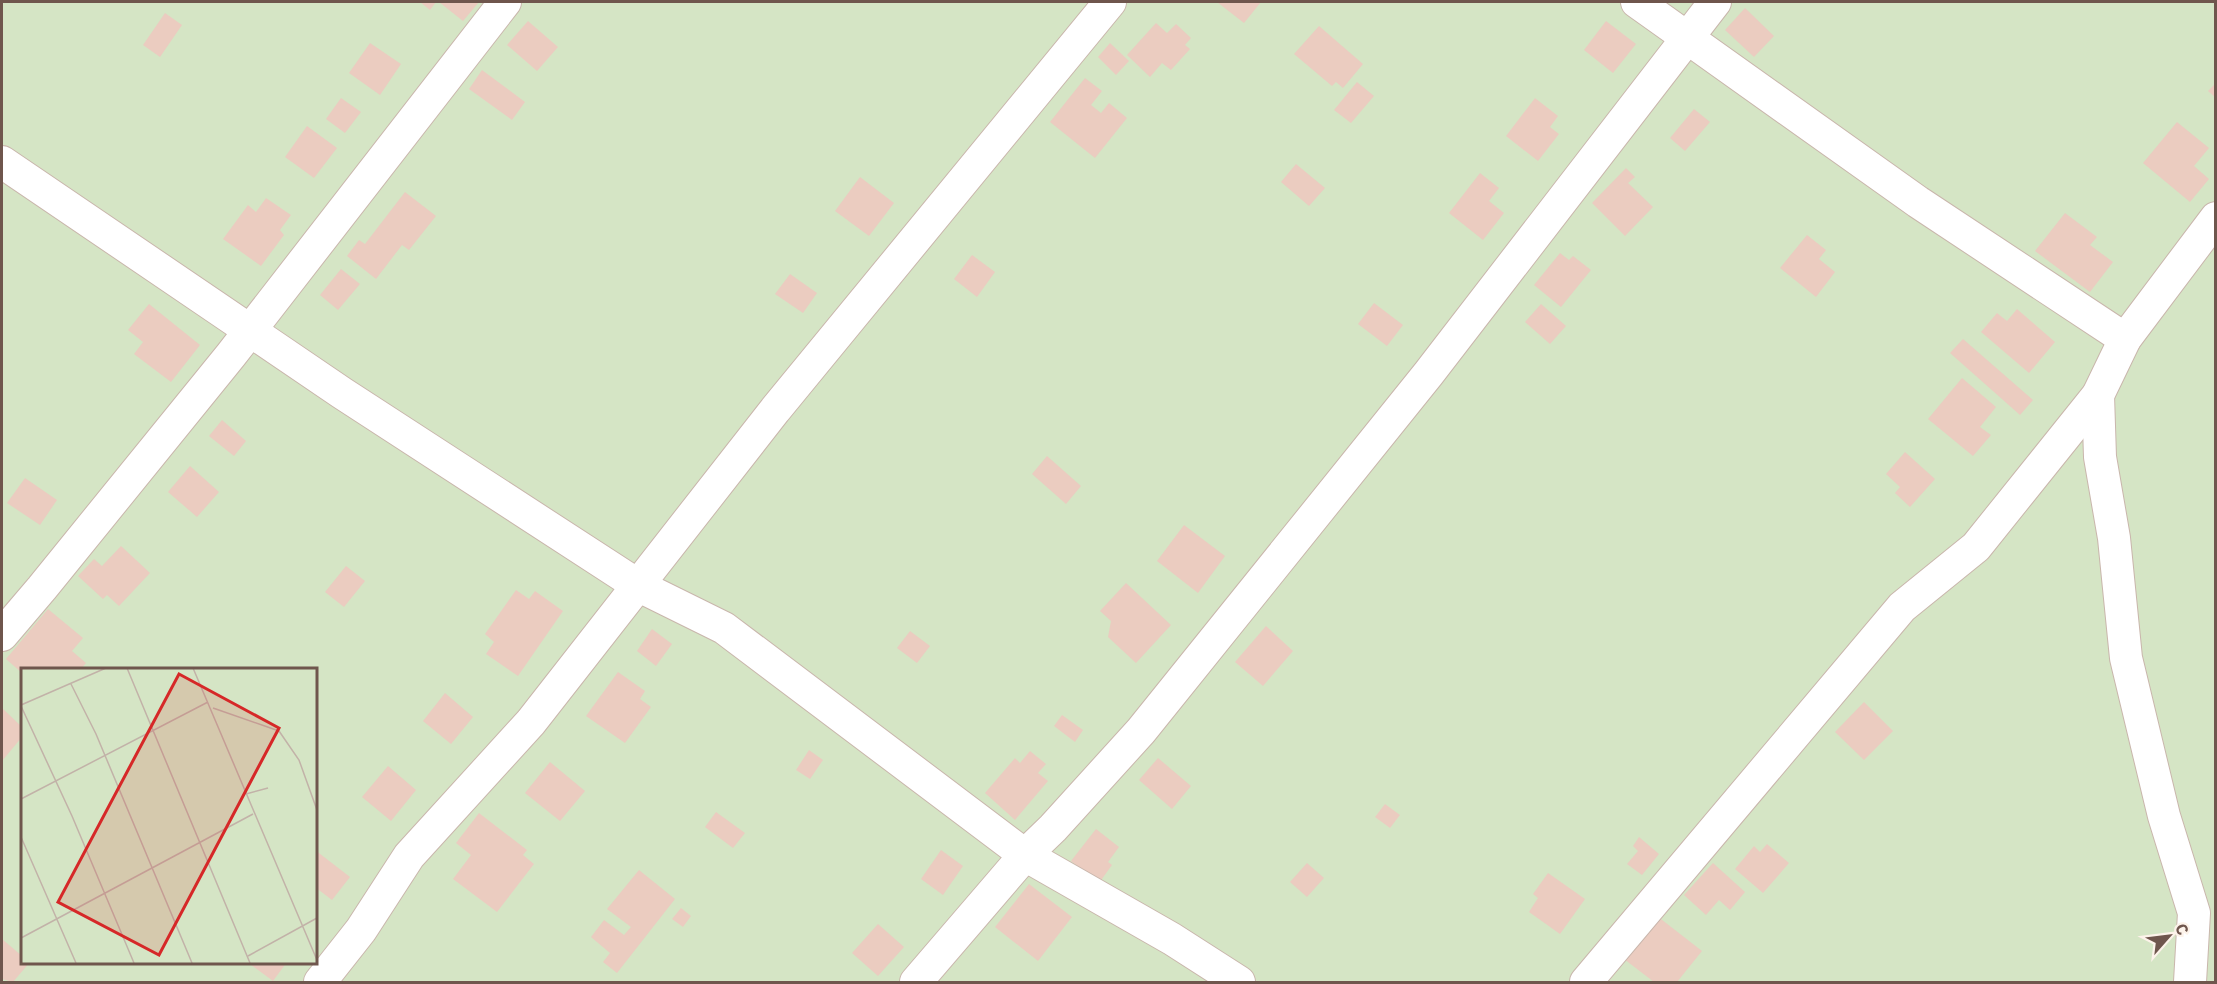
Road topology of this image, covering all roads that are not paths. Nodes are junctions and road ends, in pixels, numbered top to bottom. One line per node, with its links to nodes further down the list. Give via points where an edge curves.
1 (505, 2): 8 (street)
2 (1110, 2): 11 (street, via 775,410)
3 (1637, 2): 5 (street)
4 (1715, 2): 5 (street)
5 (1686, 36): 9 (street, via 1918,202); 13 (street, via 1429,373 1155,712)
6 (2, 162): 8 (street)
7 (2216, 218): 9 (street)
8 (250, 329): 11 (street); 12 (street)
9 (2125, 339): 10 (street)
10 (2098, 395): 17 (street, via 1976,547 1902,608); 18 (street, via 2100,457 2114,538 2126,658 2164,816 2194,913)
11 (639, 586): 13 (street, via 724,627); 14 (street, via 531,722 409,856 361,930)
12 (2, 635)
13 (1025, 855): 15 (street); 16 (street)
14 (320, 982)
15 (916, 982)
16 (1239, 982)
17 (1586, 982)
18 (2190, 982)

